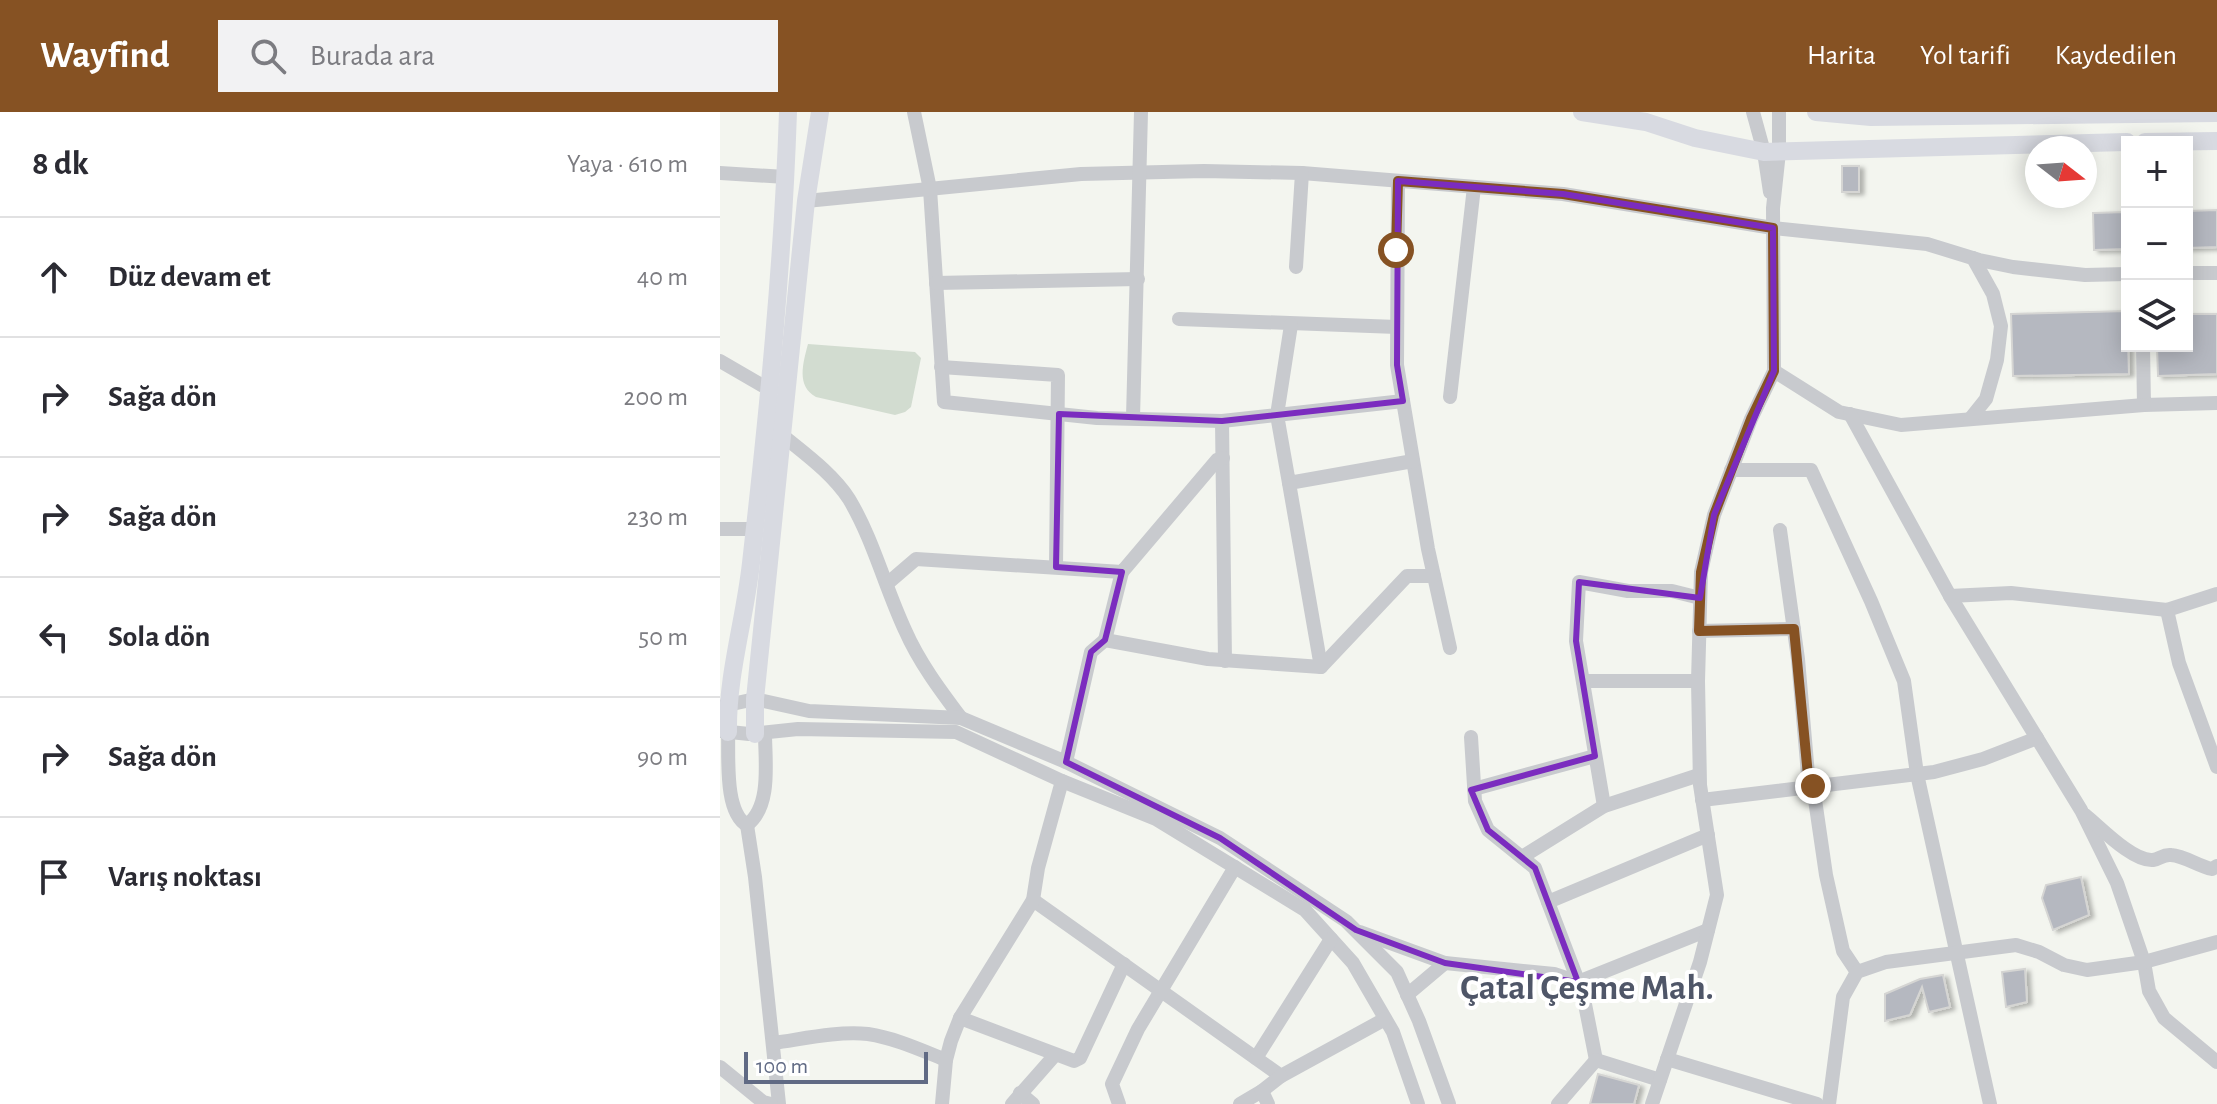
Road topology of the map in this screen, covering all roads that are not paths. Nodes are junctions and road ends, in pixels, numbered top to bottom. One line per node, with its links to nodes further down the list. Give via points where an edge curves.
1 (788, 112): 18 (main road)
2 (820, 112): 22 (main road)
3 (914, 112): 21 (street)
4 (1141, 112): 16 (street)
5 (1582, 112): 14 (main road)
6 (1753, 112): 14 (street)
7 (1779, 112): 14 (street)
8 (1816, 112): 10 (main road, via 1871,117)
9 (2217, 113): 10 (main road)
10 (2044, 114)
11 (2193, 141): 12 (main road)
12 (2217, 141)
13 (2121, 142): 14 (main road)
14 (1772, 152): 23 (street)
15 (720, 173): 18 (street)
16 (1140, 173): 17 (street); 21 (street); 29 (street)
17 (1302, 173): 19 (street); 25 (street)
18 (786, 177): 38 (main road)
19 (1398, 181): 20 (street); 33 (street)
20 (1474, 187): 23 (street, via 1563,194); 39 (street)
21 (930, 189): 22 (street); 30 (street)
22 (806, 201): 49 (main road)
23 (1773, 228): 24 (street, via 1927,244); 37 (street)
24 (1973, 258): 28 (street, via 2056,272); 47 (street, via 1993,294 2001,326 1986,399)
25 (1296, 267)
26 (2193, 273): 27 (street)
27 (2217, 273)
28 (2121, 274)
29 (1138, 279): 30 (street); 46 (street)
30 (936, 283): 36 (street)
31 (1179, 319): 32 (street)
32 (1291, 325): 33 (street); 45 (street)
33 (1397, 327): 40 (street)
34 (2143, 352): 42 (street)
35 (720, 361): 38 (street)
36 (941, 367): 43 (street, via 944,402); 43 (street, via 1058,375)
37 (1774, 371): 44 (street); 52 (street)
38 (770, 390): 55 (main road)
39 (1450, 397)
40 (1403, 401): 45 (street); 51 (street)
41 (2217, 403): 42 (street)
42 (2144, 405): 47 (street)
43 (1059, 414): 46 (street); 57 (street)
44 (1850, 414): 47 (street, via 1901,425); 62 (street)
45 (1277, 415): 48 (street); 53 (street)
46 (1133, 418): 48 (street)
47 (1970, 419)
48 (1222, 421): 50 (street)
49 (782, 435): 60 (street, via 832,477 849,499); 73 (main road)
50 (1223, 458): 58 (street); 69 (street)
51 (1413, 461): 53 (street); 59 (street)
52 (1731, 470): 63 (street, via 1714,515); 83 (street, via 1811,470 1904,681)
53 (1289, 483): 70 (street)
54 (720, 529): 55 (street)
55 (755, 529): 74 (main road, via 747,601)
56 (1780, 530): 65 (street)
57 (1056, 567): 58 (street); 60 (street, via 916,559)
58 (1122, 572): 67 (street)
59 (1434, 576): 68 (street); 70 (street, via 1407,576)
60 (888, 583): 75 (street, via 905,630)
61 (2217, 594): 64 (street)
62 (1950, 596): 64 (street, via 2011,593); 79 (street)
63 (1700, 598): 66 (street); 71 (street, via 1579,582 1576,641)
64 (2167, 610): 82 (street, via 2179,663)
65 (1794, 629): 66 (street); 86 (street)
66 (1699, 631): 72 (street)
67 (1105, 640): 69 (street); 81 (street, via 1091,652)
68 (1450, 648)
69 (1225, 661): 70 (street)
70 (1321, 667)
71 (1583, 681): 72 (street); 80 (street)
72 (1698, 681): 84 (street)
73 (755, 699): 74 (street); 75 (street, via 809,711); 77 (main road)
74 (724, 705): 76 (main road)
75 (961, 718): 81 (street)
76 (724, 731): 77 (street); 91 (street, via 732,804)
77 (760, 733): 85 (street, via 956,732); 91 (street, via 763,796)
78 (1471, 737): 87 (street)
79 (2037, 738): 83 (street, via 1959,766); 90 (street)
80 (1595, 756): 87 (street); 89 (street)
81 (1066, 762): 98 (street, via 1220,838)
82 (2217, 767)
83 (1917, 774): 86 (street); 102 (street)
84 (1699, 775): 88 (street); 89 (street)
85 (1062, 781): 95 (street, via 1156,819); 96 (street)
86 (1811, 786): 88 (street); 106 (street, via 1843,951)
87 (1474, 789): 93 (street, via 1488,830)
88 (1702, 800): 92 (street)
89 (1604, 806): 93 (street)
90 (2081, 810): 94 (street, via 2141,857 2175,855 2198,866); 103 (street, via 2117,883)
91 (747, 825): 112 (street)
92 (1708, 835): 97 (street); 99 (street, via 1717,895)
93 (1522, 857): 97 (street, via 1535,868)
94 (2217, 866)
95 (1235, 867): 100 (street, via 1305,910); 108 (street)
96 (1033, 900): 105 (street); 110 (street)
97 (1548, 902): 107 (street)
98 (1356, 930): 104 (street); 109 (street, via 1397,972)
99 (1708, 930): 107 (street); 115 (street)
100 (1331, 939): 111 (street, via 1353,963); 114 (street)
101 (2217, 942): 103 (street)
102 (1955, 954): 103 (street, via 2016,945 2087,970); 106 (street, via 1886,962); 137 (street)
103 (2144, 962): 118 (street, via 2149,991 2164,1018)
104 (1445, 963): 107 (street, via 1554,974); 109 (street)
105 (1124, 964): 108 (street); 113 (street, via 1080,1058)
106 (1857, 972): 136 (street, via 1843,997)
107 (1578, 982): 117 (street)
108 (1161, 990): 114 (street); 129 (street, via 1112,1084)
109 (1407, 995): 132 (street)
110 (960, 1018): 113 (street); 116 (street)
111 (1385, 1019): 120 (street); 131 (street)
112 (773, 1043): 116 (street, via 867,1034); 126 (street)
113 (1055, 1055): 123 (street)
114 (1256, 1058): 120 (street)
115 (1667, 1059): 121 (street); 124 (street)
116 (946, 1060): 127 (street)
117 (1596, 1060): 121 (street); 133 (street)
118 (2217, 1062)
119 (721, 1070): 125 (street)
120 (1281, 1076): 122 (street)
121 (1660, 1080): 134 (street)
122 (1265, 1098): 130 (street)
123 (1016, 1099): 128 (street)
124 (1780, 1099): 135 (street)
125 (771, 1104)
126 (779, 1104)
127 (942, 1104)
128 (1033, 1104)
129 (1119, 1104)
130 (1240, 1104)
131 (1418, 1104)
132 (1449, 1104)
133 (1558, 1104)
134 (1652, 1104)
135 (1817, 1104)
136 (1829, 1104)
137 (1990, 1104)

